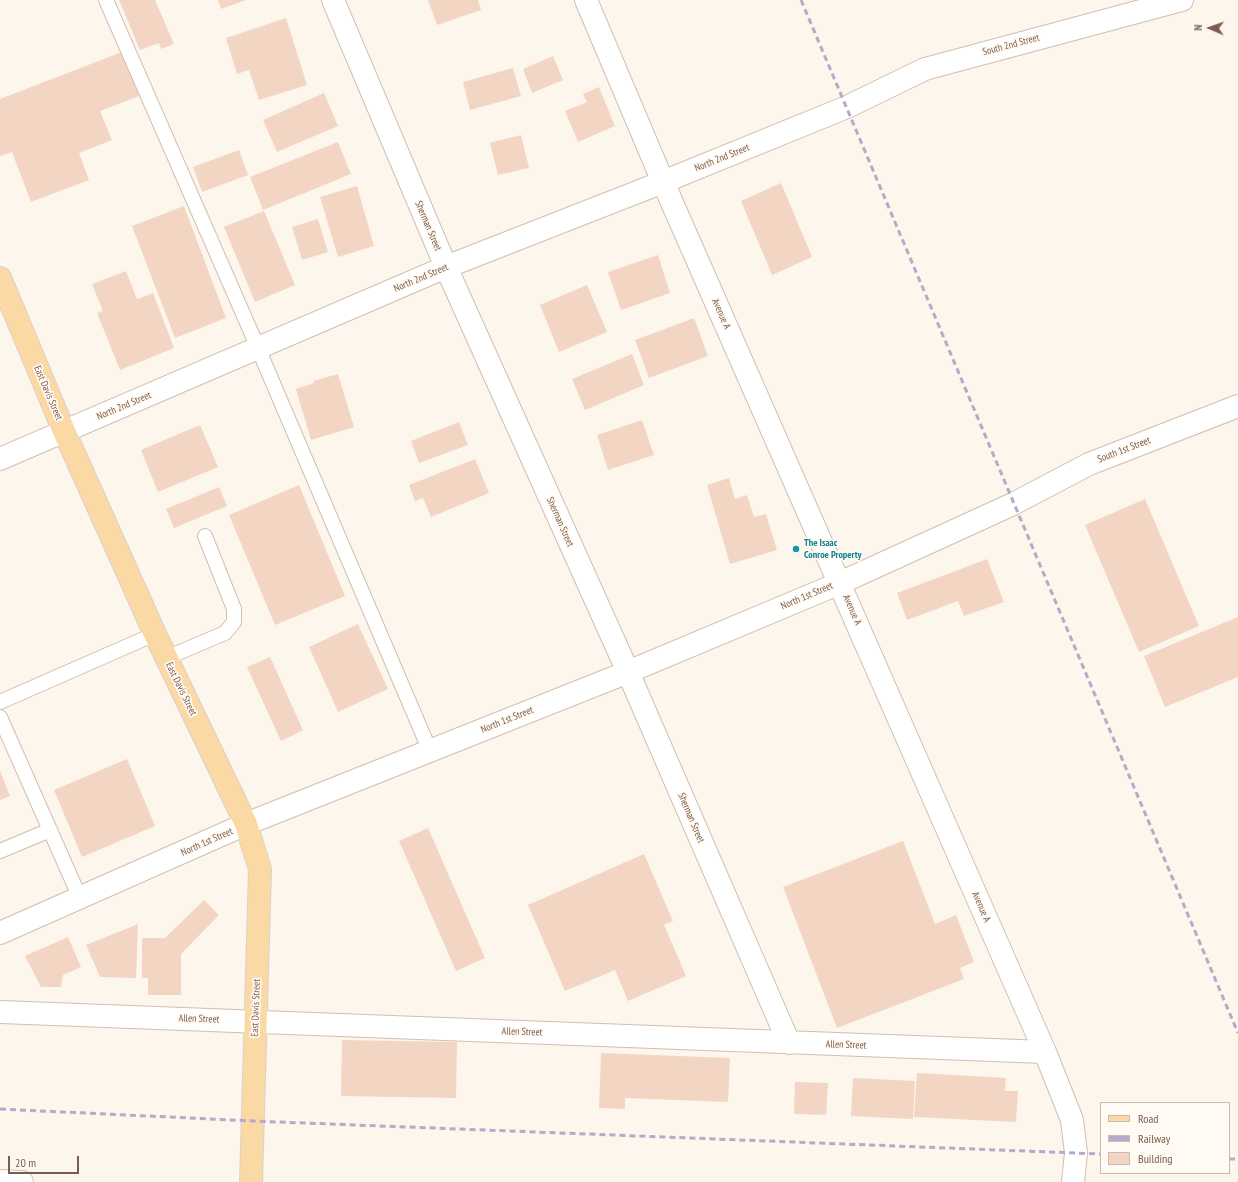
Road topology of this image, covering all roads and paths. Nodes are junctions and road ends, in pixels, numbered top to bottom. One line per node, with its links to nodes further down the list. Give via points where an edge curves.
1 (106, 0): 9 (lane)
2 (333, 0): 7 (street, Sherman Street)
3 (586, 0): 6 (street, Avenue A)
4 (1182, 0): 5 (street, South 2nd Street, via 925,69)
5 (847, 107): 6 (street, North 2nd Street)
6 (663, 182): 7 (street, North 2nd Street); 15 (street, Avenue A)
7 (446, 268): 9 (street, North 2nd Street); 18 (street, Sherman Street)
8 (0, 278): 11 (main road, East Davis Street)
9 (258, 348): 11 (street, North 2nd Street); 21 (lane)
10 (1238, 406): 13 (street, South 1st Street, via 1089,464)
11 (64, 432): 12 (street, North 2nd Street); 16 (main road, East Davis Street)
12 (0, 459)
13 (1013, 504): 15 (street, North 1st Street)
14 (205, 536): 17 (lane, via 234,609 234,622 224,633)
15 (840, 583): 18 (street, North 1st Street); 30 (street, Avenue A)
16 (154, 634): 17 (main road, East Davis Street); 19 (lane)
17 (166, 658): 22 (main road, East Davis Street)
18 (628, 672): 21 (street, North 1st Street); 29 (street, Sherman Street)
19 (0, 702)
20 (0, 716): 23 (lane)
21 (430, 751): 22 (street, North 1st Street)
22 (246, 824): 25 (street, North 1st Street); 28 (main road, East Davis Street, via 260,869)
23 (50, 830): 24 (lane); 25 (lane)
24 (0, 851)
25 (80, 898): 26 (street, North 1st Street)
26 (0, 933)
27 (0, 1012): 28 (street, Allen Street)
28 (256, 1021): 29 (street, Allen Street); 33 (main road, East Davis Street)
29 (788, 1043): 30 (street, Allen Street)
30 (1045, 1052): 34 (street, Avenue A, via 1072,1120 1076,1154)
31 (0, 1181): 32 (street)
32 (22, 1182)
33 (251, 1182)
34 (1073, 1182)

